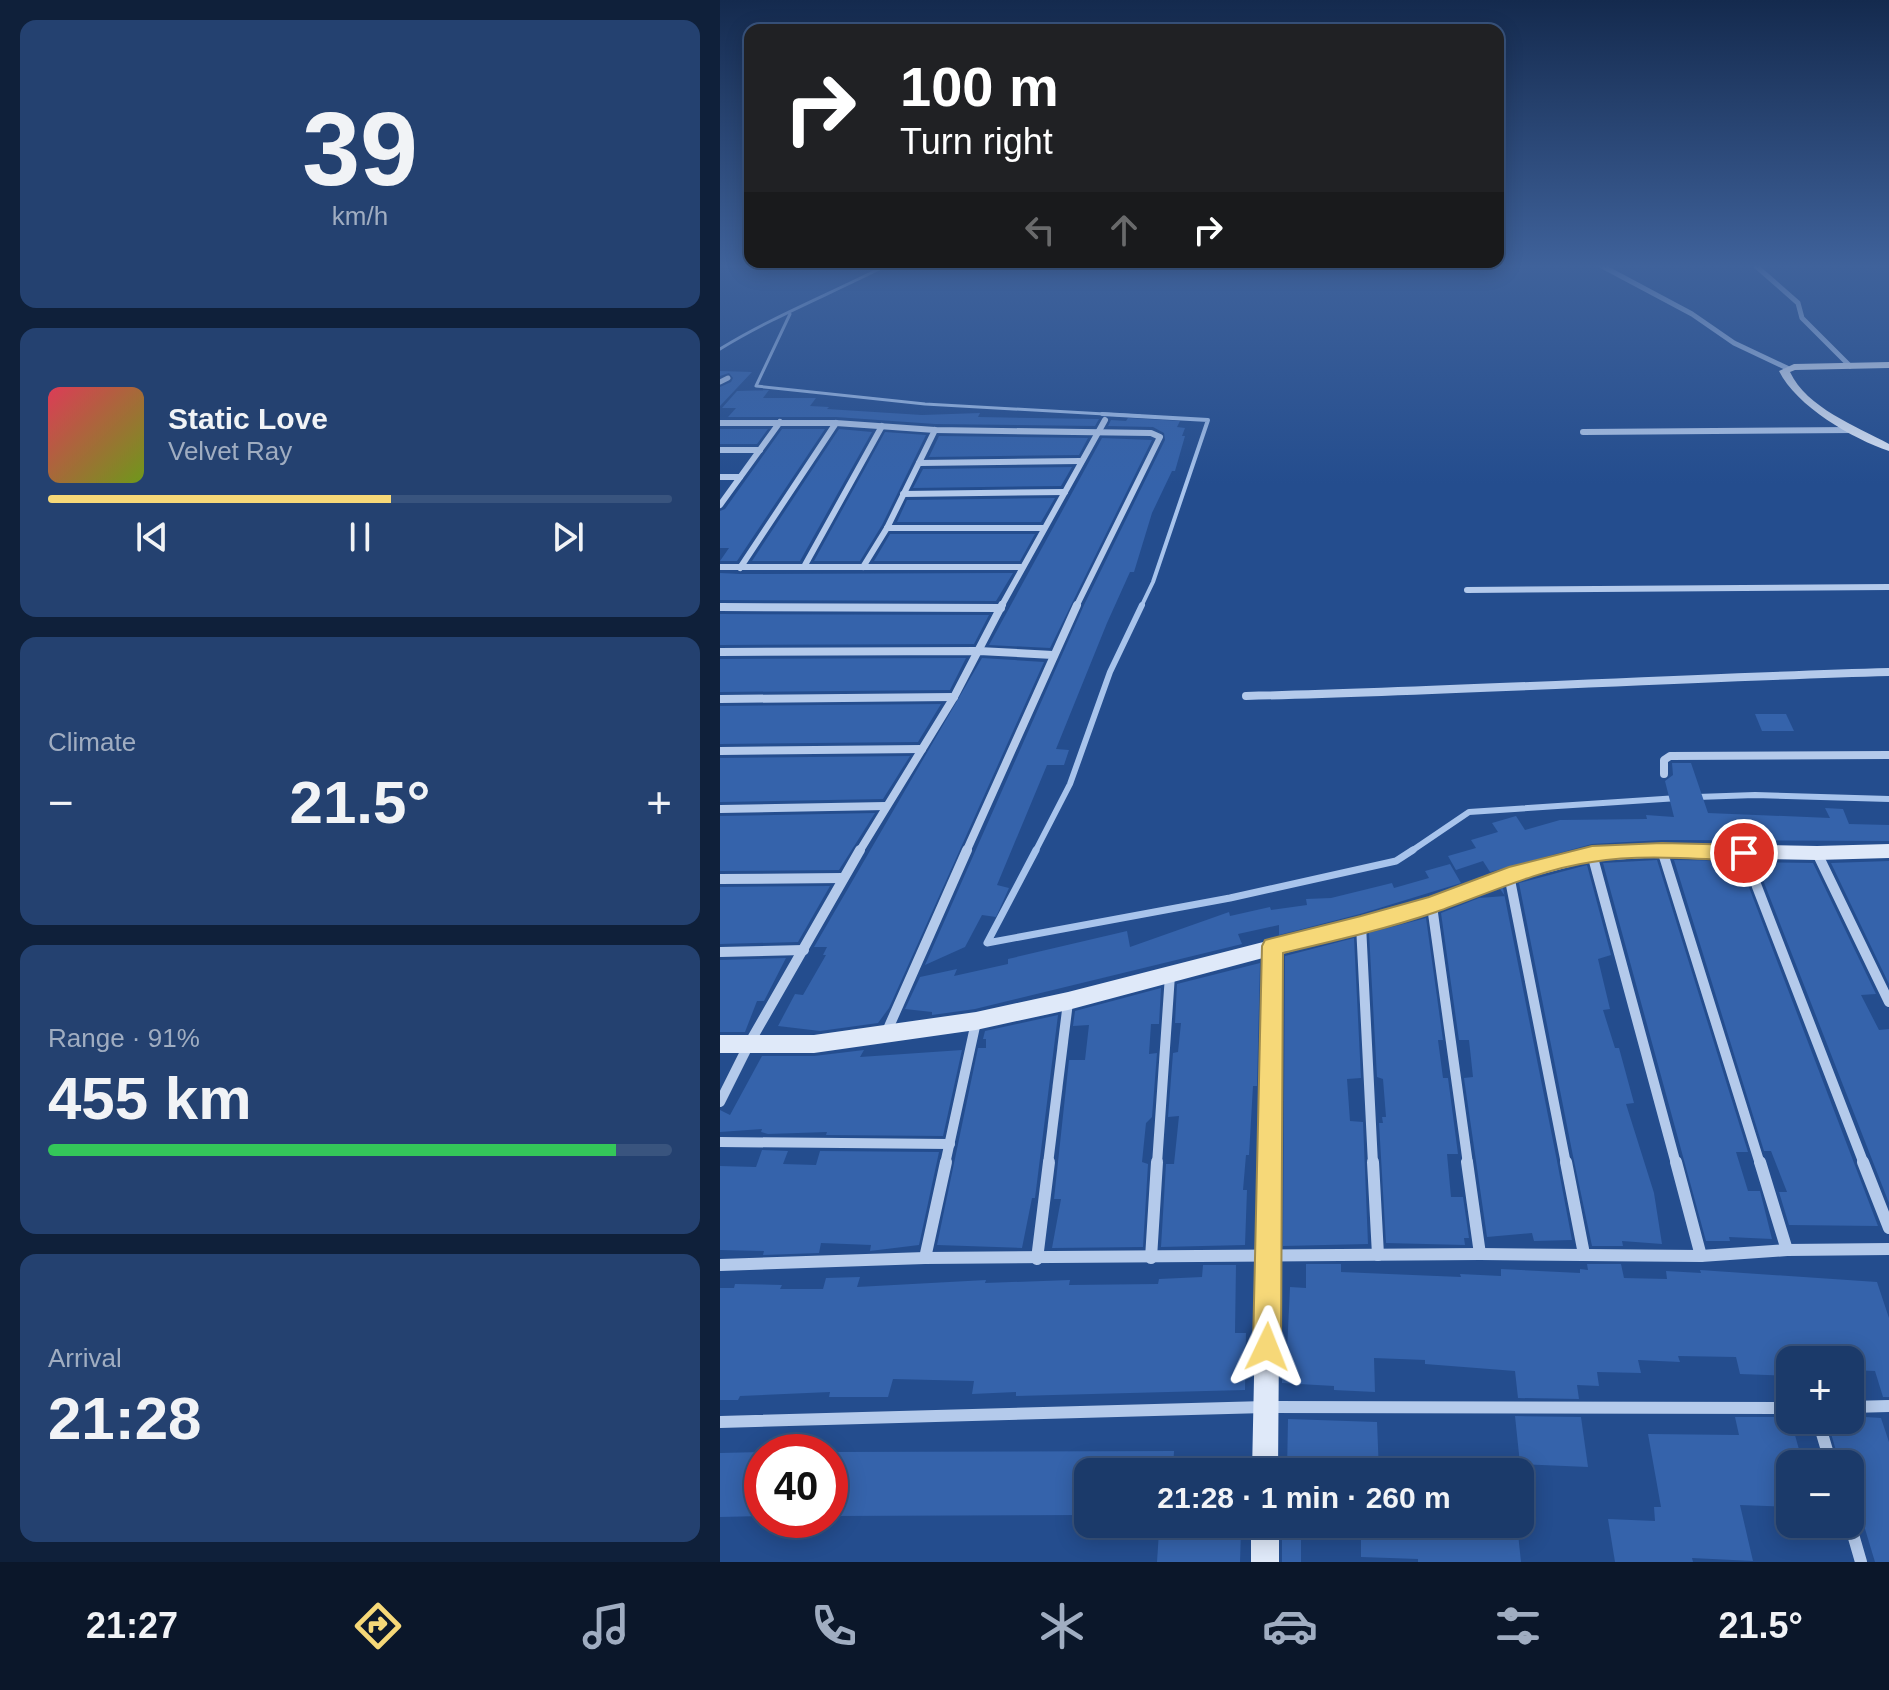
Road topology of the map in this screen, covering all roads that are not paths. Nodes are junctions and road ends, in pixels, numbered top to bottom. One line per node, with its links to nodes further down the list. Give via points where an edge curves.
1 (1728, 339): 5 (street)
2 (1823, 339): 4 (street)
3 (1889, 365): 4 (street)
4 (1850, 366): 5 (street)
5 (1787, 368): 14 (street, via 1784,375 1800,392)
6 (728, 378): 7 (street)
7 (720, 382)
8 (1105, 420): 15 (street)
9 (780, 422): 10 (street); 11 (street); 19 (street)
10 (720, 423)
11 (836, 423): 12 (street); 33 (street)
12 (882, 426): 13 (street); 29 (street)
13 (935, 430): 15 (street); 21 (street)
14 (1854, 430): 16 (street); 17 (street)
15 (1098, 432): 20 (street); 40 (street, via 1160,437)
16 (1583, 432)
17 (1889, 448)
18 (720, 450): 19 (street)
19 (760, 450): 23 (street)
20 (1080, 461): 21 (street); 24 (street)
21 (919, 463): 25 (street)
22 (720, 477): 23 (street)
23 (740, 477): 26 (street)
24 (1065, 492): 25 (street); 28 (street)
25 (903, 494): 27 (street)
26 (720, 504)
27 (887, 528): 28 (street); 31 (street)
28 (1043, 528): 32 (street)
29 (805, 565): 31 (street); 33 (street)
30 (720, 567): 33 (street)
31 (863, 567): 32 (street)
32 (1021, 567): 37 (street)
33 (740, 568)
34 (1889, 587): 35 (street)
35 (1467, 590)
36 (720, 607): 37 (street)
37 (1001, 608): 38 (street)
38 (979, 651): 39 (street); 40 (street); 43 (street)
39 (720, 652)
40 (1053, 655): 68 (street)
41 (1889, 672): 42 (street)
42 (1246, 696)
43 (954, 697): 44 (street); 45 (street)
44 (720, 699)
45 (922, 749): 46 (street); 49 (street)
46 (720, 751)
47 (1889, 755): 48 (street, via 1670,756 1664,760)
48 (1664, 774)
49 (886, 806): 50 (street); 57 (street)
50 (720, 809)
51 (1662, 850): 53 (street); 55 (street); 76 (street)
52 (1889, 851): 54 (street)
53 (1744, 853): 54 (street); 74 (street)
54 (1817, 853): 66 (street)
55 (1592, 854): 56 (street); 81 (street)
56 (1509, 875): 59 (street); 78 (street)
57 (843, 878): 58 (street); 62 (street)
58 (720, 879)
59 (1432, 905): 60 (street); 77 (street)
60 (1361, 925): 61 (street); 79 (street)
61 (1273, 946): 64 (street); 80 (street)
62 (804, 950): 63 (street); 69 (street)
63 (720, 952)
64 (1170, 975): 65 (street); 83 (street)
65 (1068, 1001): 67 (street); 84 (street)
66 (1889, 1002)
67 (976, 1021): 68 (street); 73 (street)
68 (886, 1035): 69 (street, via 814,1044)
69 (750, 1042): 70 (street); 71 (street)
70 (720, 1044)
71 (720, 1102)
72 (720, 1142): 73 (street)
73 (950, 1144): 82 (street)
74 (1889, 1228)
75 (1889, 1249): 76 (street)
76 (1787, 1250): 81 (street)
77 (1480, 1254): 78 (street); 79 (street)
78 (1584, 1254): 81 (street)
79 (1378, 1255): 80 (street)
80 (1270, 1256): 83 (street); 87 (street)
81 (1701, 1256)
82 (925, 1258): 84 (street); 85 (street)
83 (1151, 1258): 84 (street)
84 (1037, 1259)
85 (720, 1265)
86 (1889, 1406): 88 (street)
87 (1265, 1407): 89 (street); 90 (street); 91 (street)
88 (1864, 1407)
89 (1776, 1408)
90 (720, 1422)
91 (1265, 1458)
92 (1265, 1538): 94 (street)
93 (1854, 1538): 95 (street)
94 (1265, 1562)
95 (1861, 1562)

